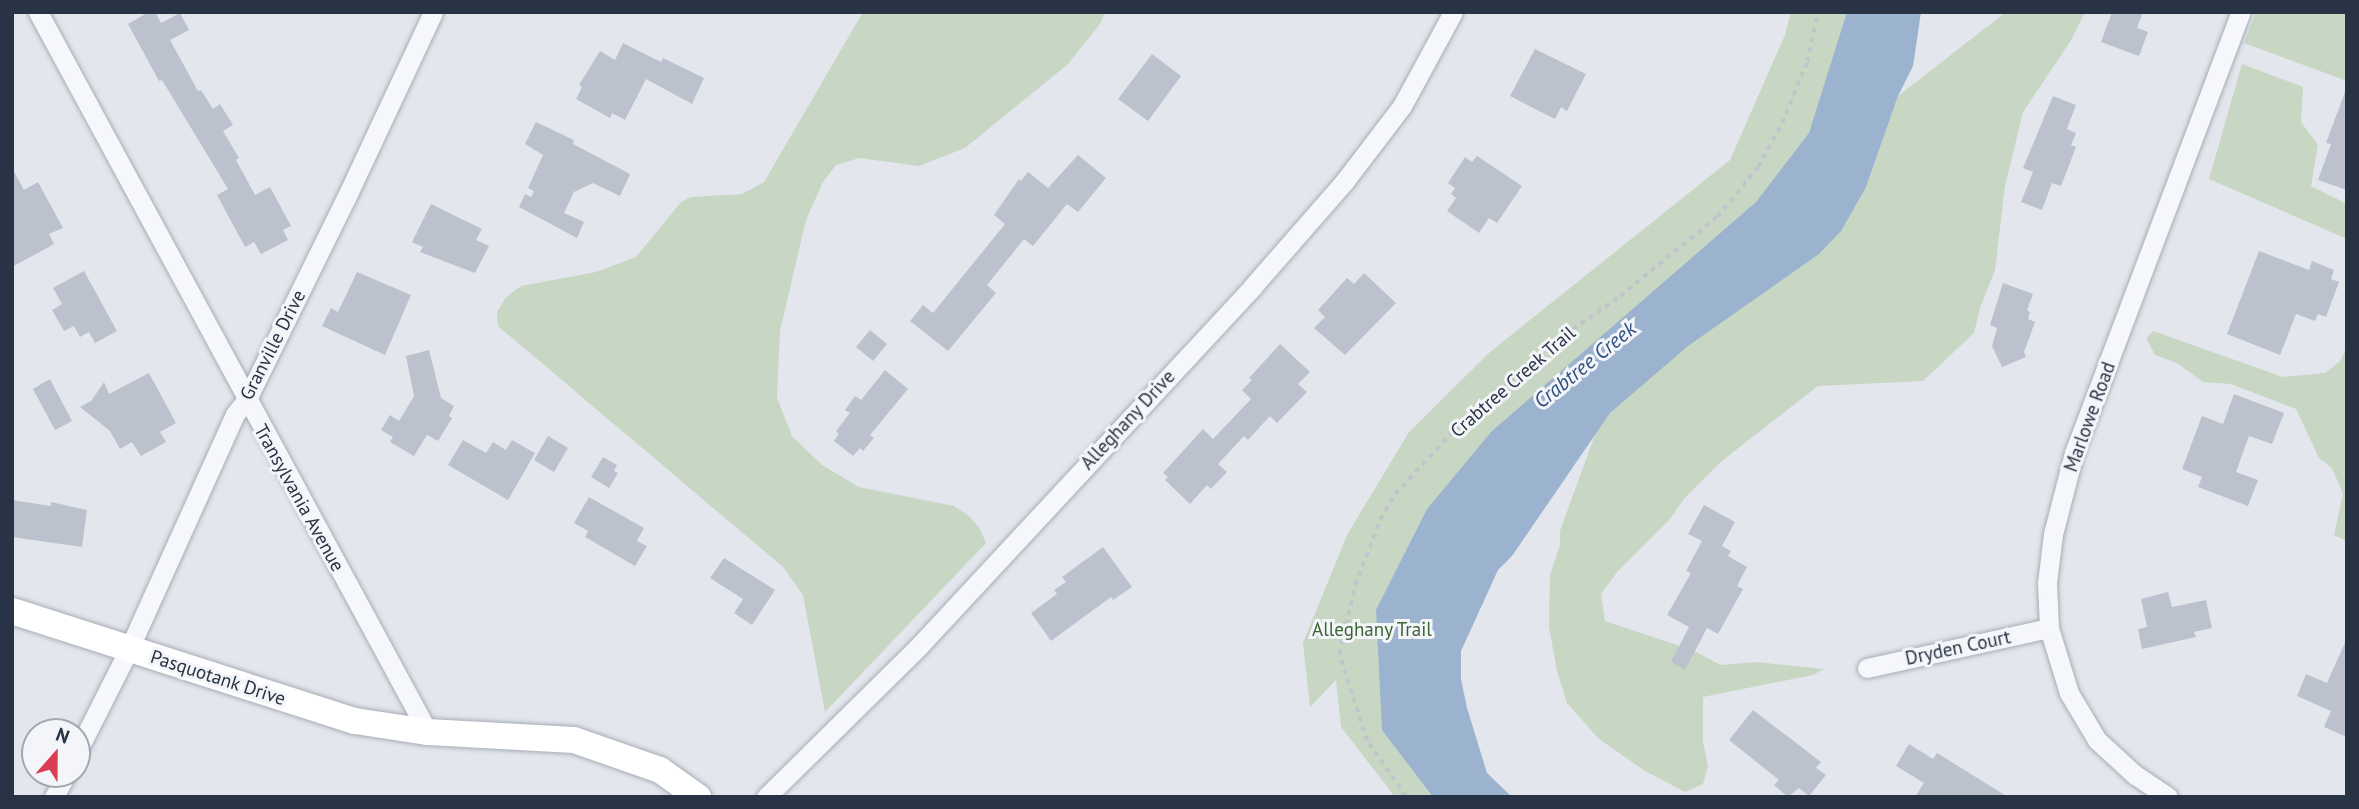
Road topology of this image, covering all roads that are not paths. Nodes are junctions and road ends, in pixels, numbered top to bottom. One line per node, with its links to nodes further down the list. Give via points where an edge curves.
1 (38, 12): 5 (street, Transylvania Avenue)
2 (433, 12): 5 (street, Granville Drive)
3 (1453, 12): 13 (street, Alleghany Drive, via 1402,106 1317,213 919,646)
4 (2241, 12): 7 (street, Marlowe Road, via 2074,453 2046,583)
5 (246, 401): 8 (street, Granville Drive, via 235,414); 11 (street, Transylvania Avenue)
6 (12, 611): 8 (street, Pasquotank Drive)
7 (2049, 628): 9 (street, Dryden Court); 14 (street, Marlowe Road, via 2069,693 2097,740)
8 (129, 649): 10 (street, Granville Drive); 11 (street, Pasquotank Drive, via 355,721)
9 (1867, 667)
10 (91, 724)
11 (428, 732): 12 (street, via 574,740 660,770)
12 (698, 797)
13 (766, 797)
14 (2168, 797)

